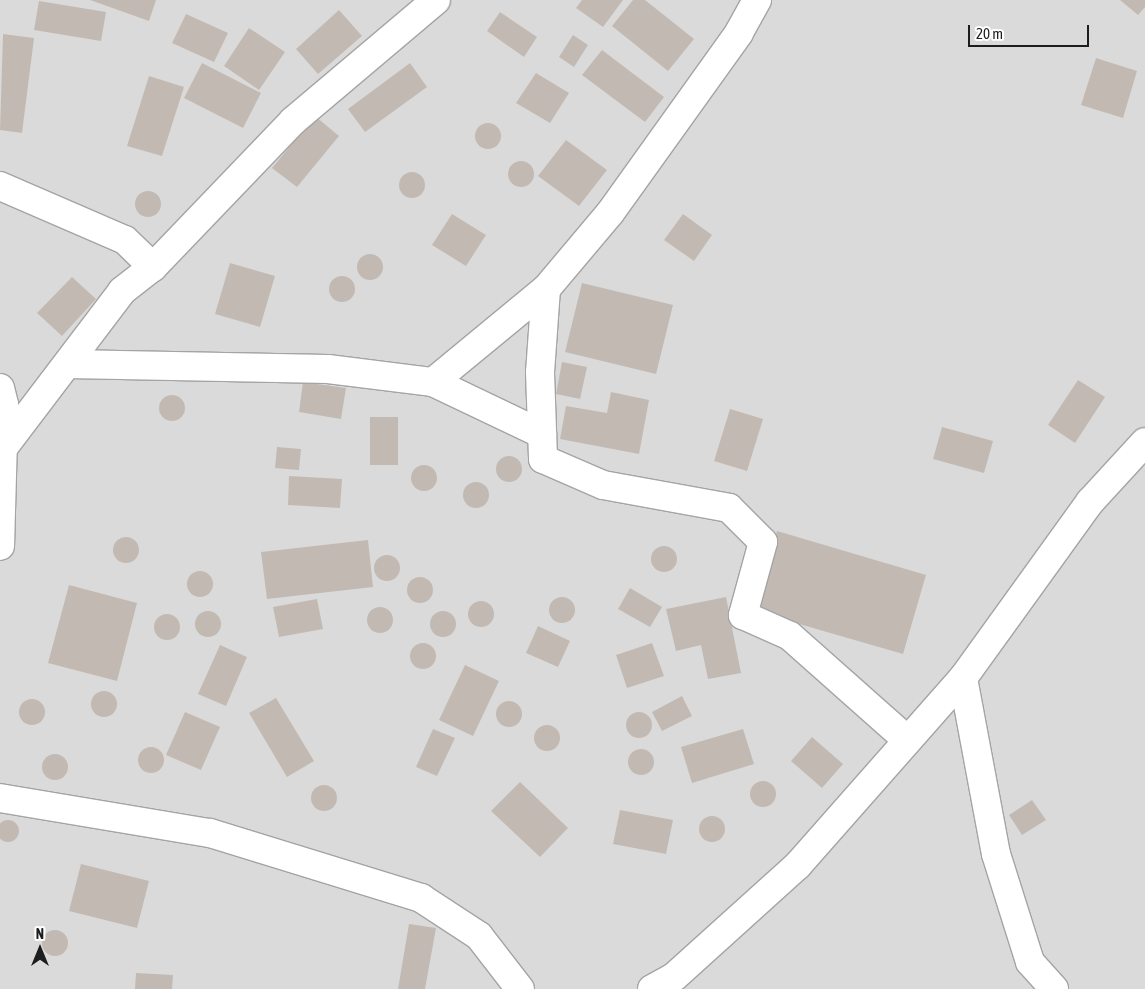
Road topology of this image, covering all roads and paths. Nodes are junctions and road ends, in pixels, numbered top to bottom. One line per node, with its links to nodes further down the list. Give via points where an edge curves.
1 (436, 0): 4 (street, via 293,122)
2 (757, 0): 5 (street, via 739,33 610,213)
3 (0, 186): 4 (street, via 125,240)
4 (153, 267): 6 (street, via 122,291)
5 (546, 289): 7 (street); 9 (street)
6 (68, 364): 7 (street, via 328,369); 11 (street)
7 (433, 382): 9 (street)
8 (0, 388): 11 (street)
9 (542, 434): 14 (street, via 543,459 603,485 730,508 763,542 744,615 790,636)
10 (1145, 442): 13 (street, via 1090,502)
11 (2, 451): 12 (street)
12 (0, 546)
13 (962, 678): 14 (street); 18 (street, via 996,854 1030,962)
14 (907, 740): 17 (street, via 798,865 674,976)
15 (0, 798): 16 (street, via 210,833 314,869 422,898 478,936)
16 (520, 989)
17 (652, 989)
18 (1054, 989)

